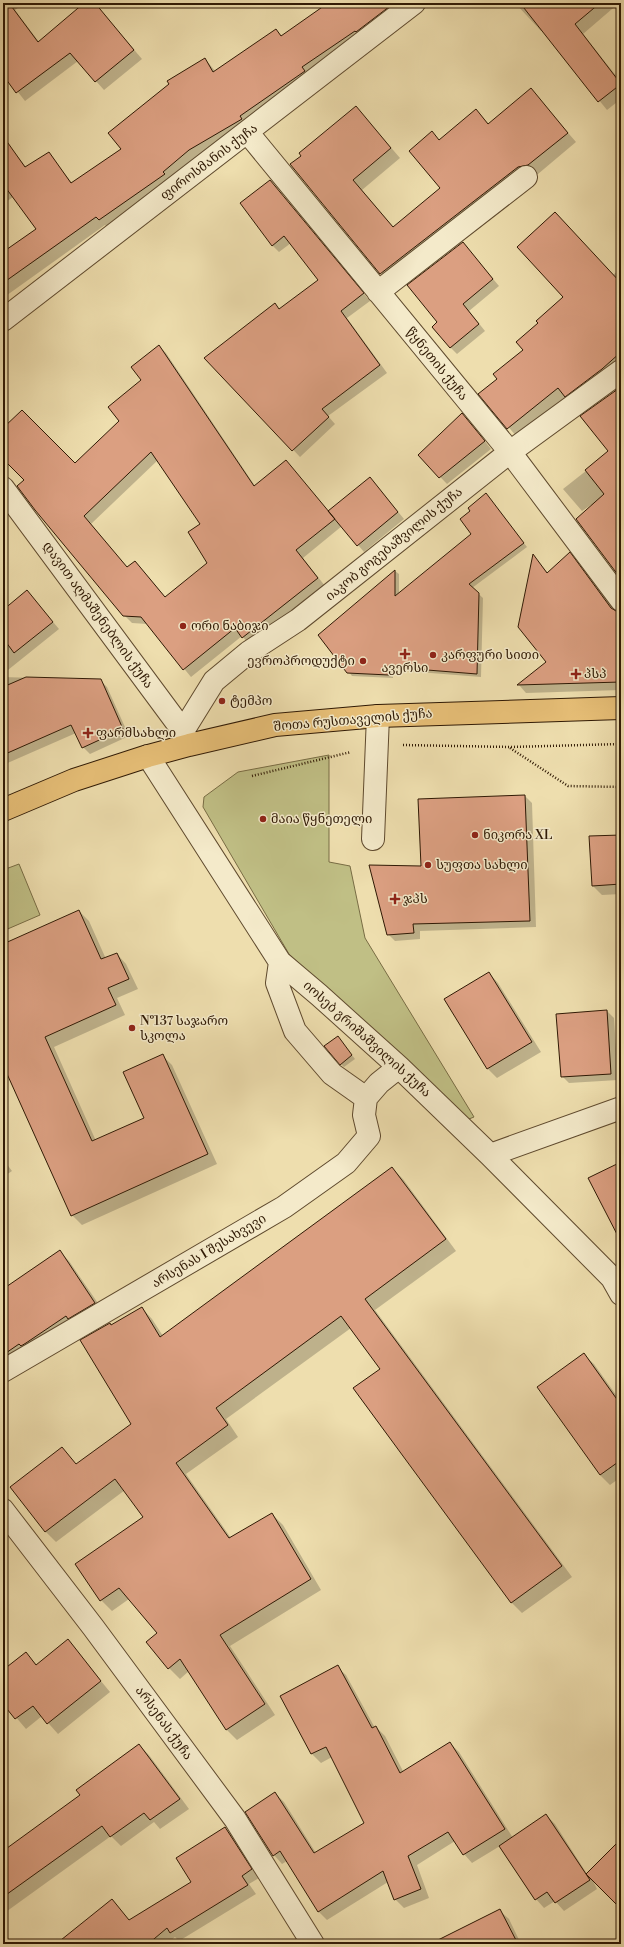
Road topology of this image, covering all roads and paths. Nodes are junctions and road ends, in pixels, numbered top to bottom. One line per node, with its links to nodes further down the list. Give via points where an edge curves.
1 (414, 3): 2 (street, ფიროსმანის ქუჩა)
2 (248, 132): 4 (street, წყნეთის ქუჩა); 5 (street, ფიროსმანის ქუჩა)
3 (526, 177): 4 (street)
4 (378, 292): 7 (street, წყნეთის ქუჩა)
5 (3, 320)
6 (621, 371): 7 (street, იაკობ გოგებაშვილის ქუჩა)
7 (510, 452): 9 (street, წყნეთის ქუჩა); 12 (street, იაკობ გოგებაშვილის ქუჩა, via 298,620 249,652 214,681)
8 (3, 488): 12 (street, დავით აღმაშენებლის ქუჩა)
9 (621, 600)
10 (621, 708): 11 (main road, შოთა რუსთაველის ქუჩა)
11 (378, 716): 12 (main road, შოთა რუსთაველის ქუჩა, via 275,725); 14 (street)
12 (186, 738): 16 (main road, შოთა რუსთაველის ქუჩა)
13 (621, 744): 15 (path)
14 (377, 745): 15 (path); 17 (path, via 333,758); 20 (street)
15 (510, 747): 18 (path, via 568,786)
16 (148, 756): 19 (main road, შოთა რუსთაველის ქუჩა, via 74,780); 21 (street, იოსებ გრიშაშვილის ქუჩა)
17 (252, 776)
18 (621, 787)
19 (3, 810)
20 (373, 839)
21 (280, 962): 22 (street, იოსებ გრიშაშვილის ქუჩა); 23 (street, via 277,983 295,1031 332,1074)
22 (399, 1067): 23 (street, via 379,1083); 25 (street, იოსებ გრიშაშვილის ქუჩა)
23 (366, 1098): 27 (street, არსენას I შესახვევი, via 364,1115 369,1136 346,1162 284,1207)
24 (621, 1108): 25 (street)
25 (490, 1155): 26 (street, იოსებ გრიშაშვილის ქუჩა, via 612,1278)
26 (621, 1294)
27 (3, 1371)
28 (3, 1510): 29 (street, არსენას ქუჩა, via 235,1820)
29 (313, 1944)

